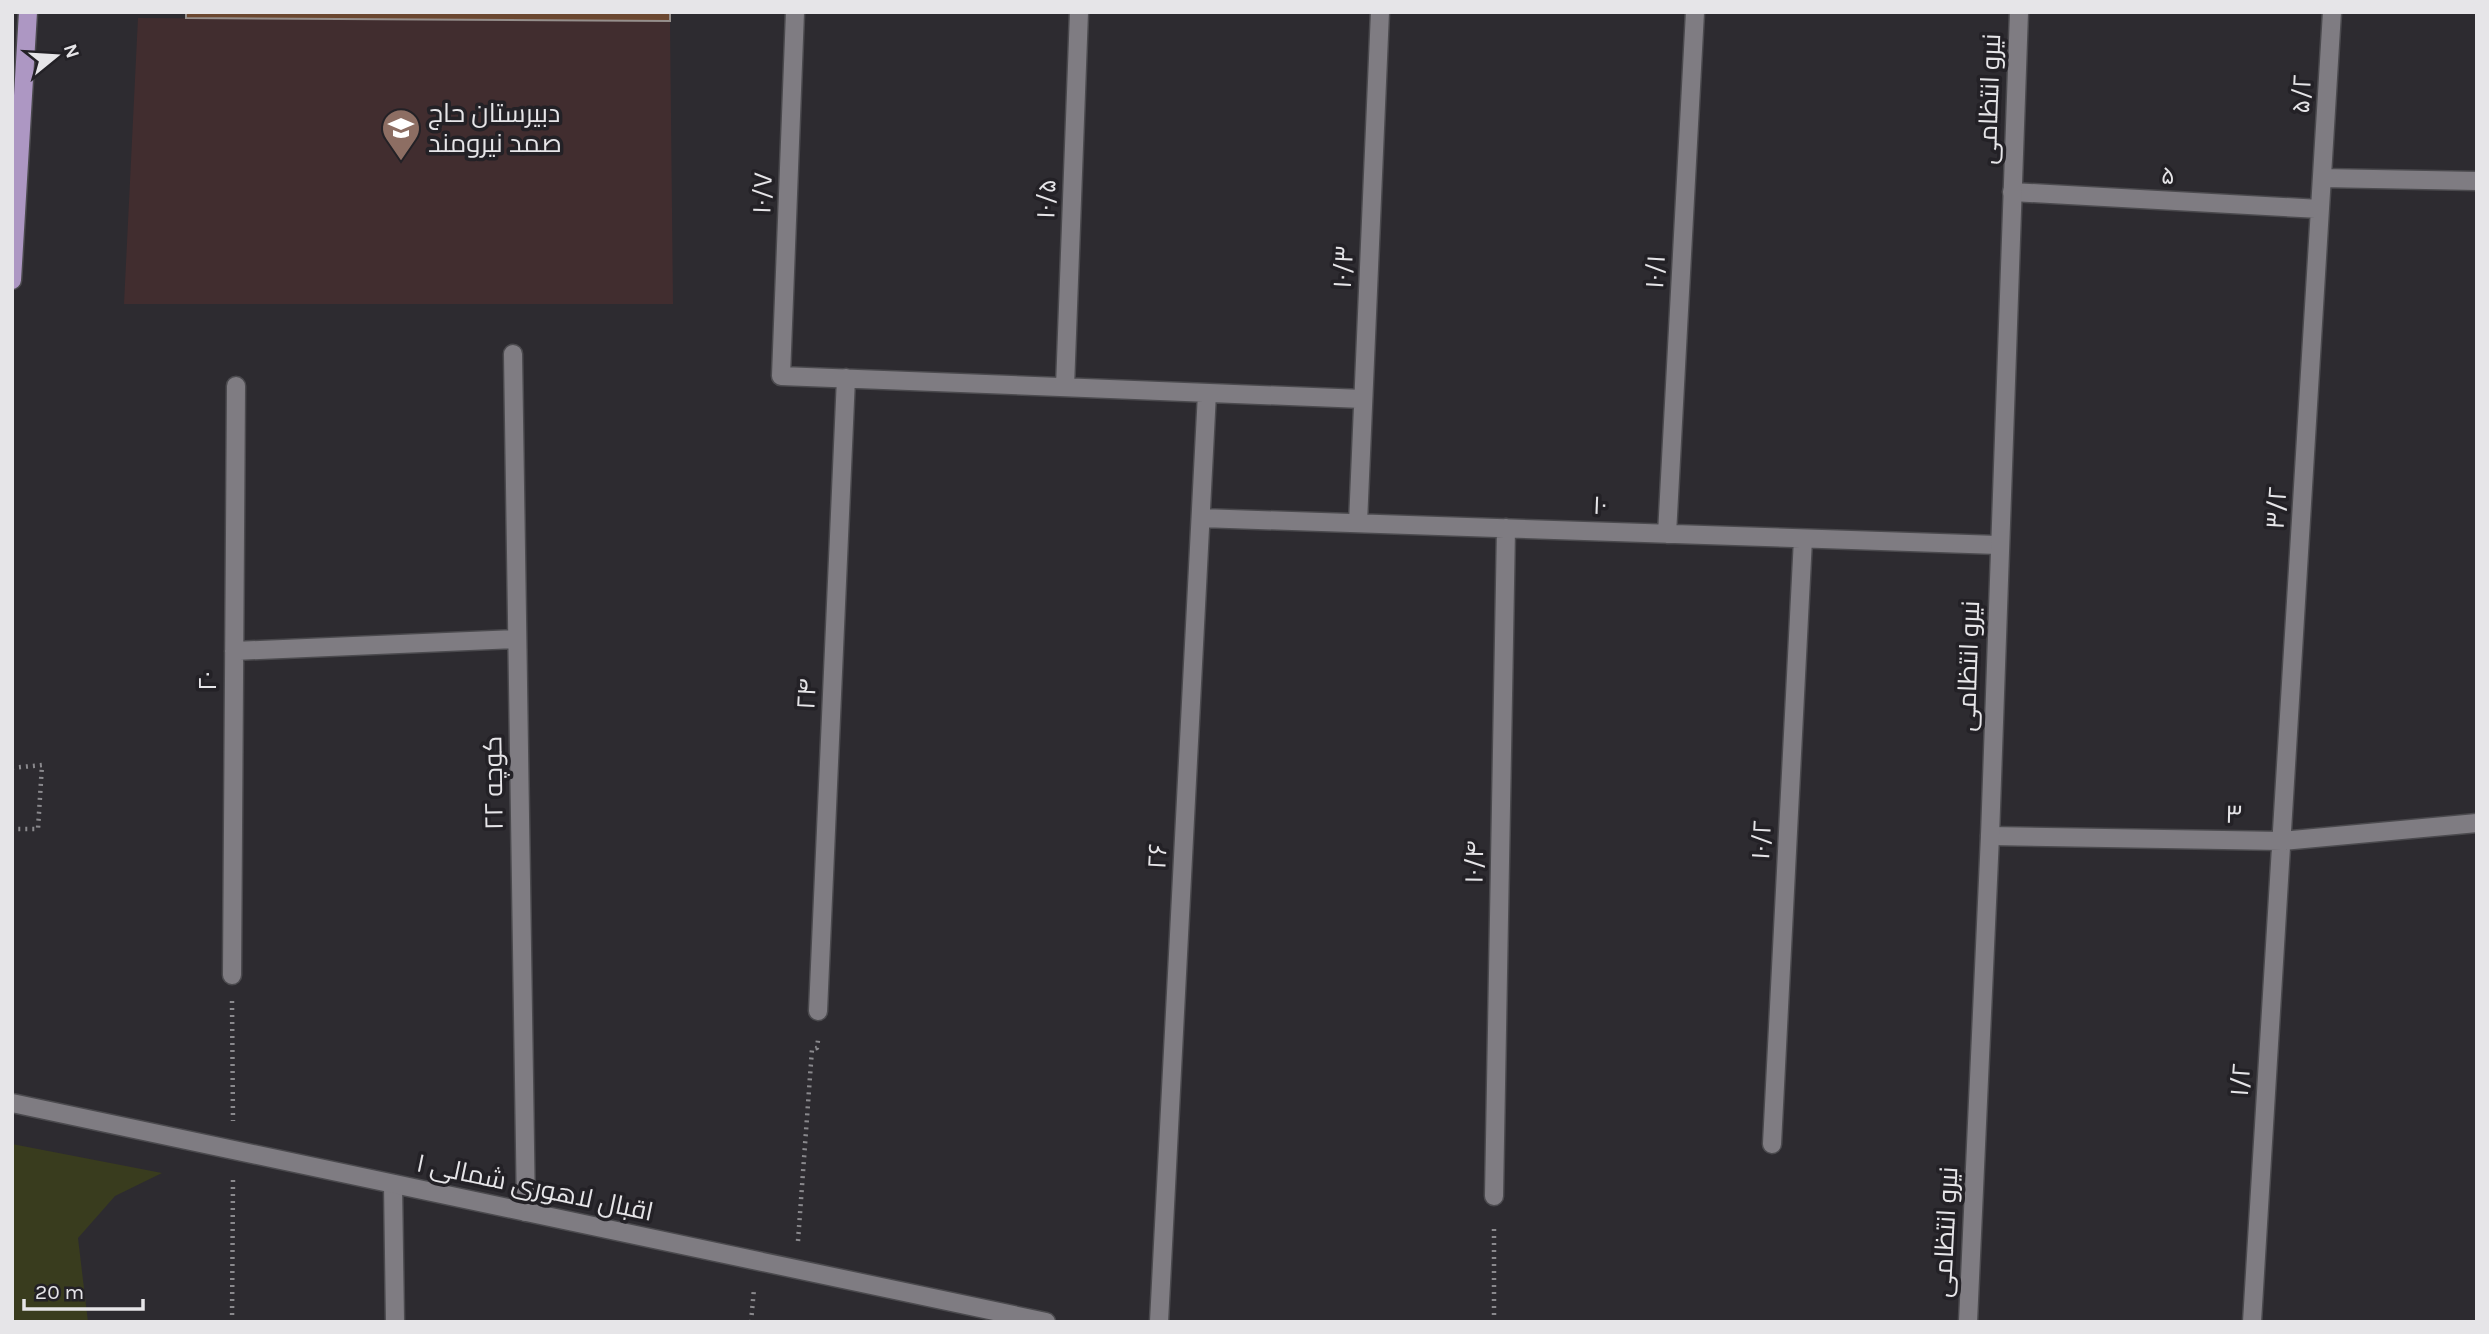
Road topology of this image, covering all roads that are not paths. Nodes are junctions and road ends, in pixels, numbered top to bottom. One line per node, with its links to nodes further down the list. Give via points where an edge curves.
1 (29, 12): 12 (main road)
2 (795, 12): 14 (street, ۱۰/۷, via 781,376)
3 (1079, 12): 16 (street, ۱۰/۵)
4 (1380, 12): 18 (street, ۱۰/۳)
5 (1695, 12): 22 (street, ۱۰/۱)
6 (2019, 12): 10 (street, نیرو انتظامی)
7 (2332, 12): 8 (street, ۵/۲)
8 (2322, 178): 9 (street); 11 (street, ۳/۲)
9 (2477, 181)
10 (2012, 192): 11 (street, ۵); 24 (street, نیرو انتظامی)
11 (2320, 209): 29 (street, ۳/۲)
12 (12, 281)
13 (513, 354): 25 (street, کوچه ۲۲)
14 (846, 378): 16 (street); 31 (street, ۲۴)
15 (236, 386): 26 (street, ۲۰)
16 (1065, 387): 17 (street)
17 (1207, 393): 18 (street); 19 (street, ۲۶)
18 (1363, 400): 20 (street, ۱۰/۳)
19 (1200, 518): 20 (street, ۱۰); 39 (street, ۲۶)
20 (1358, 523): 21 (street, ۱۰)
21 (1506, 528): 22 (street, ۱۰); 35 (street, ۱۰/۴)
22 (1667, 534): 23 (street, ۱۰)
23 (1803, 539): 24 (street, ۱۰); 33 (street, ۱۰/۲)
24 (1998, 545): 28 (street, نیرو انتظامی)
25 (517, 639): 26 (street); 36 (street, کوچه ۲۲)
26 (234, 651): 30 (street, ۲۰)
27 (2477, 824): 29 (street, ۳)
28 (1990, 836): 29 (street, ۳); 40 (street, نیرو انتظامی)
29 (2281, 841): 41 (street, ۱/۲)
30 (232, 975)
31 (818, 1011)
32 (12, 1103): 34 (street, اقبال لاهوری شمالی ۱)
33 (1772, 1144)
34 (393, 1184): 36 (street, اقبال لاهوری شمالی ۱); 37 (street)
35 (1494, 1196)
36 (526, 1212): 38 (street, اقبال لاهوری شمالی ۱)
37 (395, 1322)
38 (1046, 1322)
39 (1159, 1322)
40 (1968, 1322)
41 (2252, 1322)

